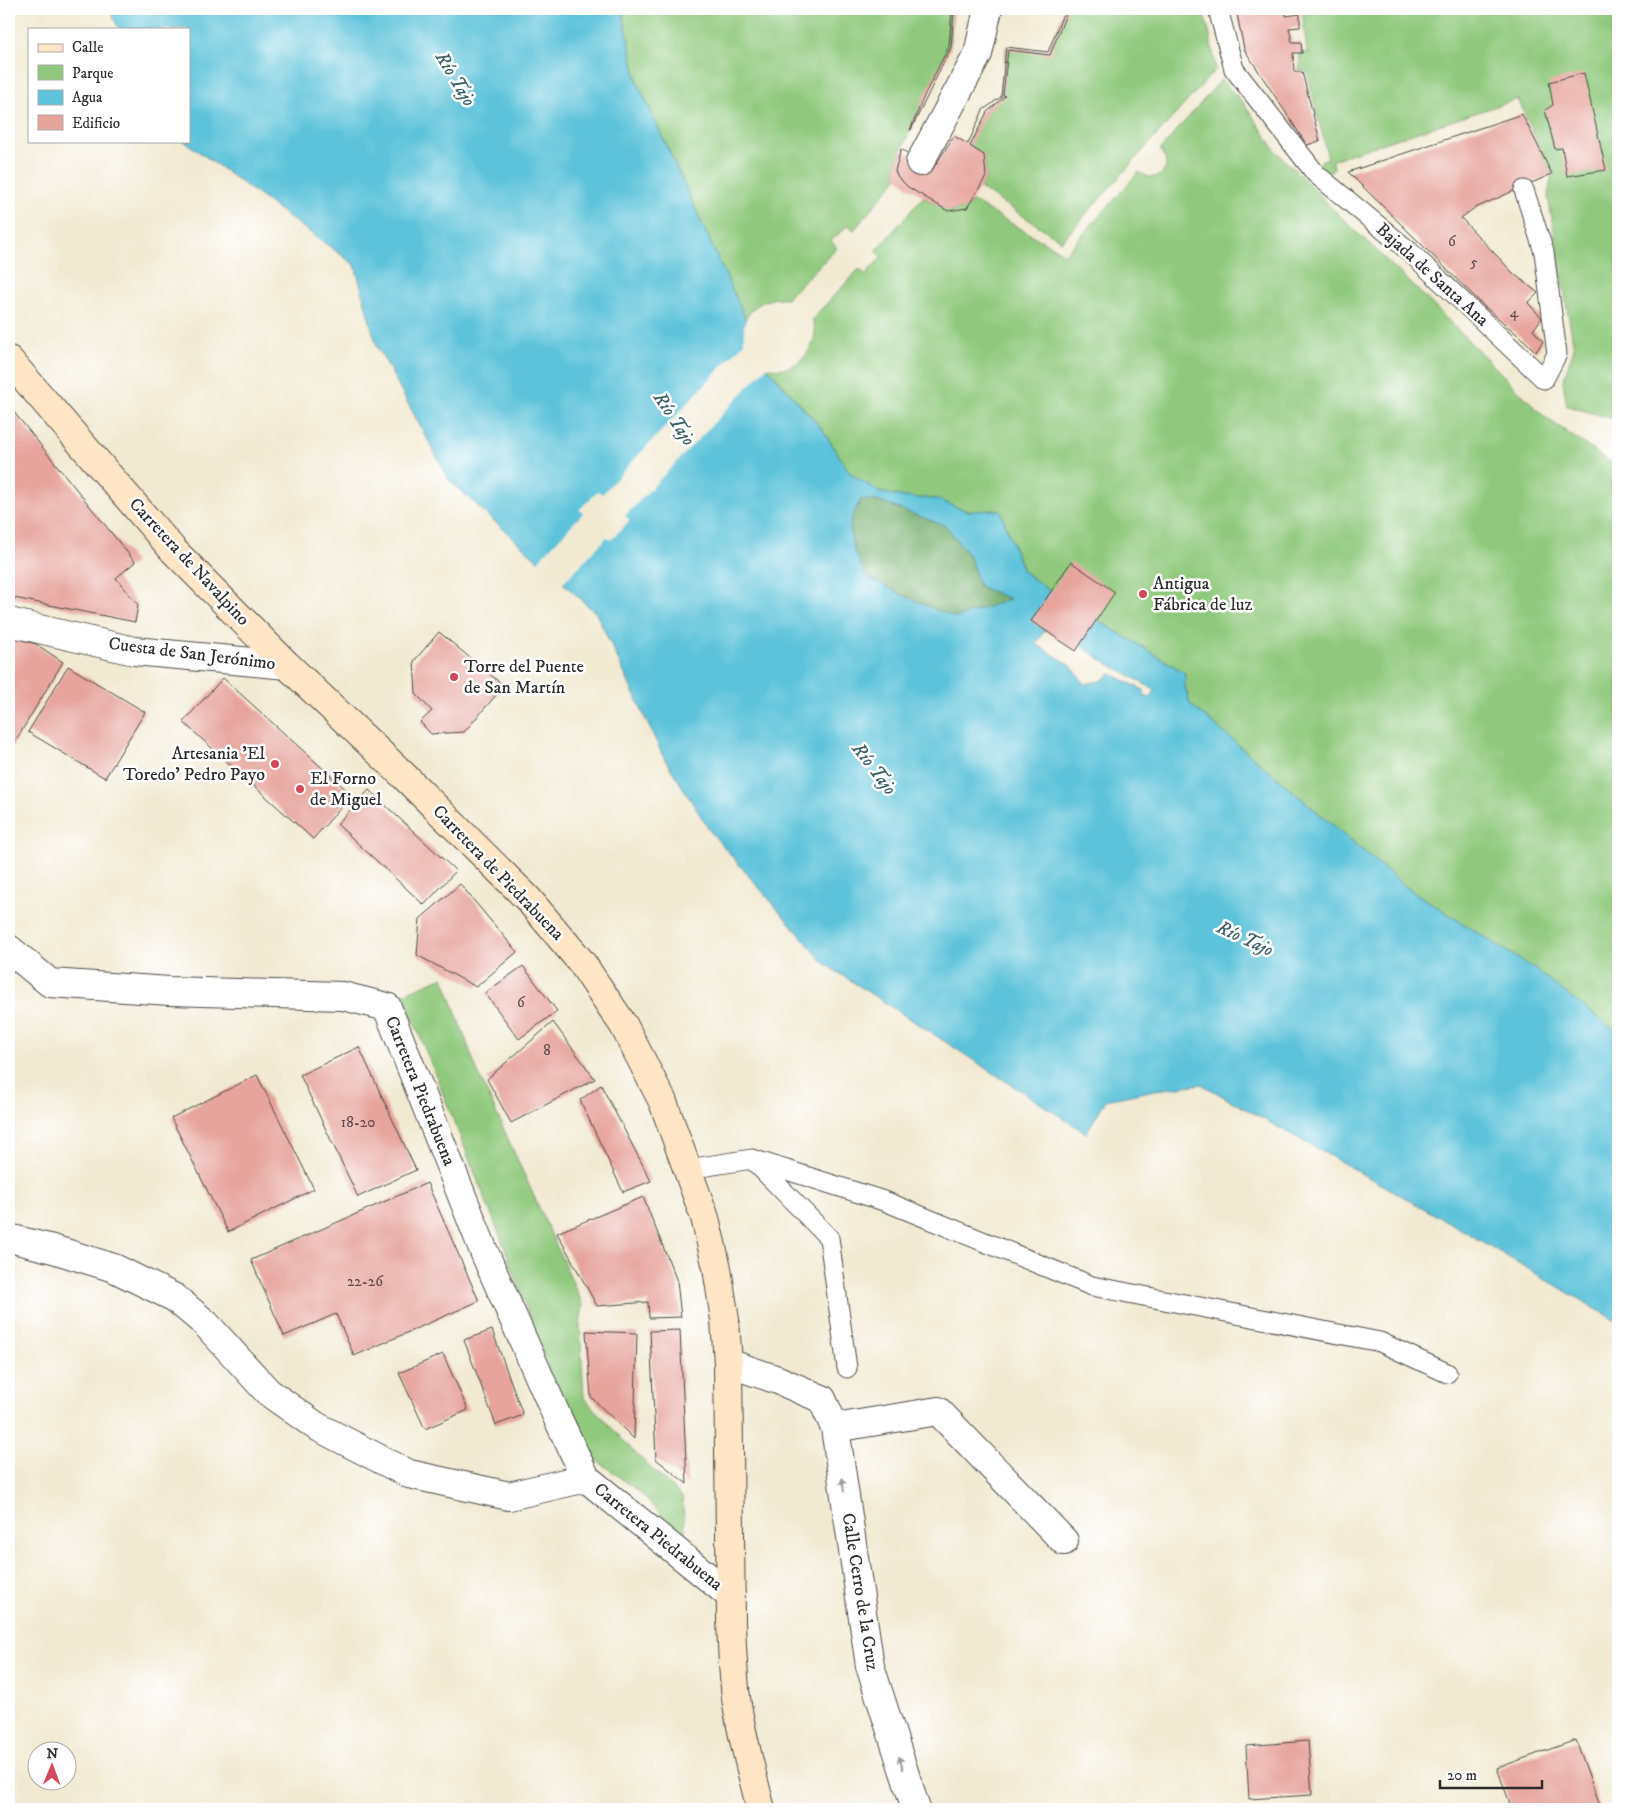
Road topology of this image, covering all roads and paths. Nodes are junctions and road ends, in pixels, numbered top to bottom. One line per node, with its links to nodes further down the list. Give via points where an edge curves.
1 (988, 9): 3 (street, via 978,54)
2 (1218, 9): 4 (lane, Bajada de Santa Ana, via 1234,69 1316,174 1409,251 1544,379 1557,354 1544,252)
3 (920, 162)
4 (1524, 190)
5 (9, 360): 7 (main road, Carretera de Navalpino, via 174,551)
6 (9, 622): 7 (street, Cuesta de San Jerónimo, via 134,651)
7 (287, 665): 8 (main road, Carretera de Navalpino)
8 (380, 753): 11 (main road, Carretera de Piedrabuena, via 528,899 582,962 624,1026 663,1102)
9 (9, 949): 17 (street, Carretera Piedrabuena, via 50,983 170,991 343,996 387,1007 485,1254)
10 (752, 1159): 11 (lane); 14 (lane, via 829,1238); 15 (lane, via 887,1202 1092,1286 1380,1342)
11 (688, 1169): 13 (main road, Carretera de Piedrabuena, via 705,1218 717,1268)
12 (9, 1238): 17 (street, Carretera Piedrabuena, via 114,1268 175,1298 206,1324 268,1392 316,1426 409,1474 509,1496)
13 (728, 1364): 16 (street, Calle Cerro de la Cruz, via 822,1398); 19 (main road, Carretera de Piedrabuena)
14 (847, 1368)
15 (1447, 1373)
16 (834, 1428): 18 (street, via 938,1411); 21 (street, Calle Cerro de la Cruz, one-way to 16, via 870,1666)
17 (586, 1478): 19 (street, Carretera Piedrabuena)
18 (1064, 1541)
19 (730, 1596): 20 (main road, Carretera de Piedrabuena, via 737,1705)
20 (761, 1809)
21 (916, 1809)

